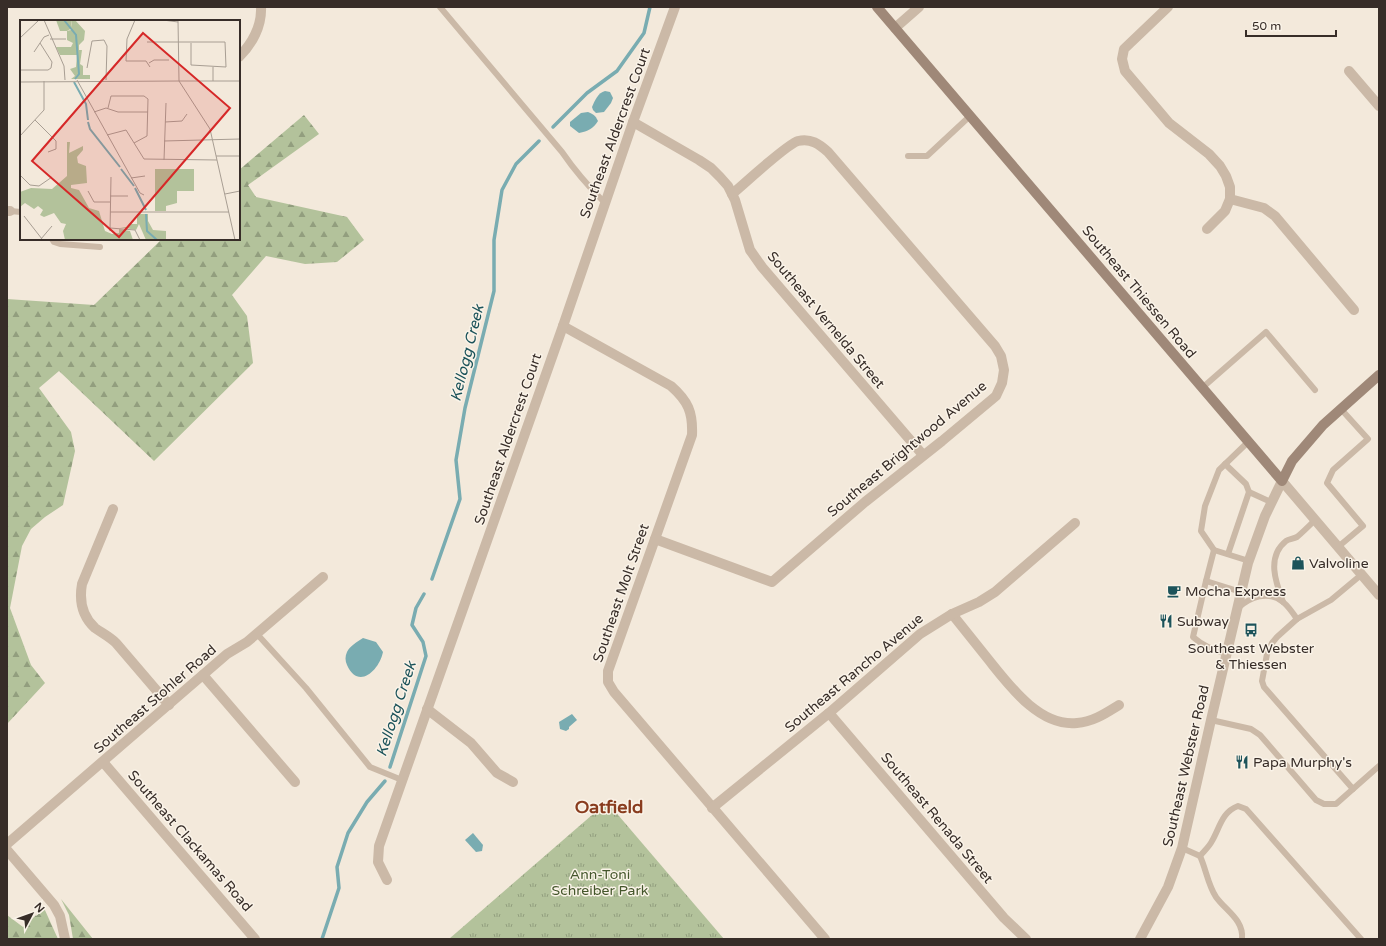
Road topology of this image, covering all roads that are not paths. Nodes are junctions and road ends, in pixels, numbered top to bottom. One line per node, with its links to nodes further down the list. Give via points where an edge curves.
1 (261, 7): 8 (street, via 257,30)
2 (440, 7): 16 (lane, via 562,152 575,171)
3 (675, 7): 12 (street, Southeast Aldercrest Court)
4 (877, 7): 7 (main road, Southeast Thiessen Road)
5 (919, 7): 7 (street)
6 (1168, 7): 15 (street, via 1124,49 1122,59 1125,71 1169,124 1209,154 1220,166 1230,187)
7 (895, 28): 11 (main road, Southeast Thiessen Road)
8 (240, 56)
9 (1349, 71): 10 (street)
10 (1379, 106)
11 (970, 116): 13 (lane, via 927,156); 25 (main road, Southeast Thiessen Road)
12 (633, 122): 14 (street, Southeast Vernelda Street, via 711,168); 16 (street, Southeast Aldercrest Court)
13 (908, 156)
14 (732, 194): 29 (street, Southeast Vernelda Street, via 750,250 762,267); 29 (street, Southeast Brightwood Avenue, via 797,141 812,141 820,145 995,346 1001,356 1004,370 996,396)
15 (1230, 199): 19 (street, via 1225,211); 22 (street, via 1264,208 1275,216)
16 (605, 203): 23 (street, Southeast Aldercrest Court)
17 (9, 211): 18 (lane)
18 (20, 212)
19 (1207, 229)
20 (53, 240): 21 (lane, via 60,244)
21 (100, 247)
22 (1354, 310)
23 (563, 326): 37 (street, Southeast Molt Street, via 671,386 681,394 689,406 693,420 692,435); 56 (street, Southeast Aldercrest Court)
24 (1379, 375): 27 (main road, Southeast Webster Road)
25 (1202, 388): 26 (lane, via 1266,332); 28 (main road, Southeast Thiessen Road)
26 (1316, 390)
27 (1340, 408): 31 (main road, Southeast Webster Road, via 1292,461); 38 (lane, via 1368,439 1333,470 1327,483 1363,526)
28 (1248, 442): 30 (lane); 31 (main road, Southeast Thiessen Road)
29 (923, 455): 37 (street, Southeast Brightwood Avenue, via 772,582)
30 (1225, 464): 32 (lane, via 1246,484); 39 (lane, via 1219,470 1205,506 1201,531)
31 (1282, 481): 33 (street, Southeast Webster Road); 35 (street, Southeast Thiessen Road)
32 (1249, 492): 33 (lane); 40 (lane)
33 (1271, 502): 41 (street, Southeast Webster Road)
34 (113, 509): 54 (street, via 82,584 81,607 85,616 116,643)
35 (1315, 520): 38 (street, Southeast Thiessen Road); 47 (lane, via 1296,538 1286,541 1279,549 1275,560 1275,579)
36 (1075, 523): 49 (street, Southeast Rancho Avenue, via 995,592)
37 (655, 539): 65 (street, Southeast Molt Street, via 608,671 608,682)
38 (1338, 548): 42 (street, Southeast Thiessen Road)
39 (1214, 550): 40 (lane); 44 (lane)
40 (1228, 554): 41 (lane)
41 (1249, 561): 45 (street, Southeast Webster Road)
42 (1361, 575): 46 (street, Southeast Thiessen Road); 50 (lane, via 1331,600)
43 (323, 577): 51 (street, Southeast Stohler Road)
44 (1206, 580): 45 (lane); 52 (lane, via 1193,637 1210,649)
45 (1241, 592): 48 (street, Southeast Webster Road)
46 (1379, 595)
47 (1283, 602): 48 (lane, via 1266,595 1246,600); 50 (lane)
48 (1237, 609): 52 (street, Southeast Webster Road)
49 (952, 614): 55 (street, via 1016,694 1046,715 1060,722 1076,723 1093,720); 57 (street, Southeast Rancho Avenue, via 920,634)
50 (1297, 619): 64 (lane, via 1272,643 1267,654 1262,681 1264,687)
51 (257, 634): 53 (street, Southeast Stohler Road, via 227,654); 61 (lane, via 306,688 370,767)
52 (1226, 654): 58 (street, Southeast Webster Road)
53 (203, 675): 54 (street, Southeast Stohler Road); 62 (street)
54 (169, 705): 59 (street, Southeast Stohler Road)
55 (1119, 705)
56 (427, 709): 61 (street, Southeast Aldercrest Court); 63 (street, via 471,743 497,773)
57 (829, 713): 65 (street, Southeast Rancho Avenue); 74 (street, Southeast Renada Street, via 1004,918)
58 (1210, 720): 64 (lane, via 1251,729 1316,800 1324,804 1336,804); 67 (street, Southeast Webster Road)
59 (103, 762): 66 (street, Southeast Stohler Road); 72 (street, Southeast Clackamas Road)
60 (1379, 766): 64 (lane)
61 (402, 780): 70 (street, Southeast Aldercrest Court, via 379,846 378,862)
62 (295, 782)
63 (513, 782)
64 (1353, 789)
65 (712, 808): 73 (street, Southeast Molt Street)
66 (7, 844)
67 (1182, 848): 69 (lane); 75 (street, Southeast Webster Road, via 1168,887)
68 (7, 850): 71 (street, via 54,905 60,916)
69 (1200, 856): 76 (lane, via 1211,889 1238,922 1243,931); 77 (lane, via 1212,842 1230,809 1238,806 1246,810)
70 (387, 880)
71 (65, 939)
72 (255, 939)
73 (825, 939)
74 (1026, 939)
75 (1140, 939)
76 (1242, 939)
77 (1361, 939)

